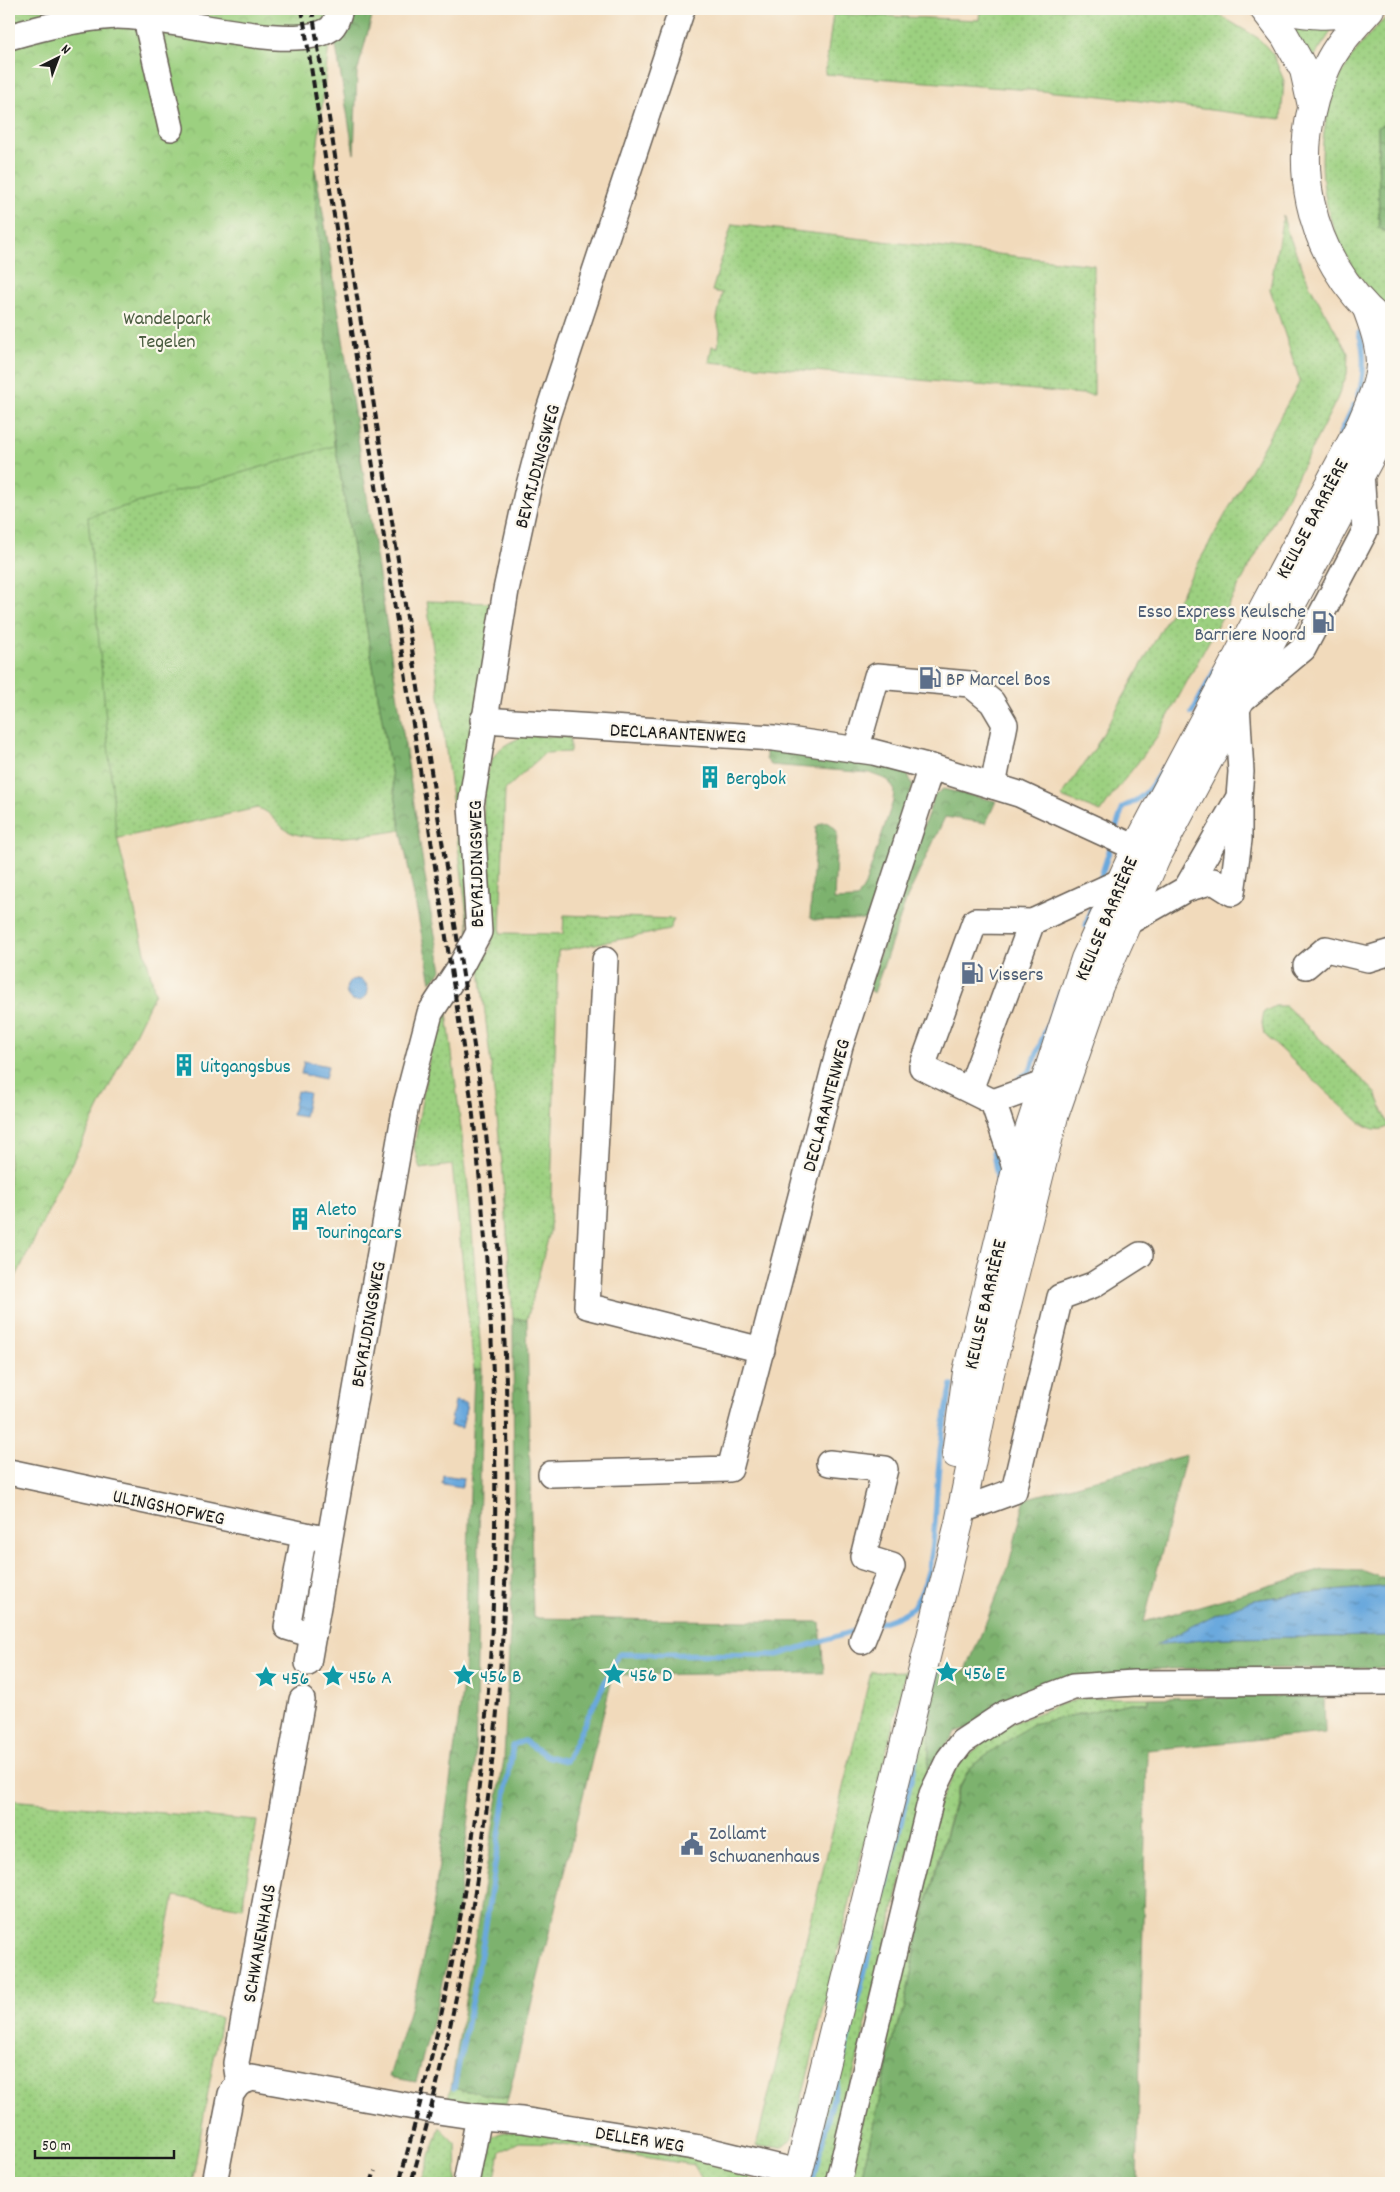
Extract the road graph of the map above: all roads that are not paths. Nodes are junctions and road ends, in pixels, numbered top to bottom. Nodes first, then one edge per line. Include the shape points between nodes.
1 (340, 9) edge
2 (682, 9) edge
3 (1264, 9) edge
4 (1276, 9) edge
5 (1361, 9) edge
6 (1370, 9) edge
7 (146, 19) junction
8 (9, 37) edge
9 (1312, 106) junction
10 (171, 128) dead end
11 (1367, 309) junction
12 (1391, 330) edge
13 (1391, 418) edge
14 (1237, 704) junction
15 (484, 720) junction
16 (856, 750) junction
17 (931, 766) junction
18 (993, 786) junction
19 (1239, 797) junction
20 (1136, 848) junction
21 (1119, 882) junction
22 (1186, 889) junction
23 (1032, 922) junction
24 (1125, 924) junction
25 (1391, 952) edge
26 (604, 960) dead end
27 (1306, 966) dead end
28 (1043, 1084) junction
29 (970, 1090) junction
30 (993, 1102) junction
31 (1016, 1170) junction
32 (1140, 1255) dead end
33 (762, 1350) junction
34 (828, 1463) dead end
35 (9, 1472) edge
36 (551, 1474) dead end
37 (962, 1510) junction
38 (304, 1535) junction
39 (329, 1540) junction
40 (945, 1573) junction
41 (313, 1635) junction
42 (862, 1641) dead end
43 (308, 1664) dead end
44 (1391, 1682) edge
45 (302, 1700) dead end
46 (239, 2083) junction
47 (479, 2117) junction
48 (797, 2178) edge
49 (214, 2183) edge
50 (466, 2183) edge
51 (838, 2183) edge

1 - 7 street via 331,28 288,38
2 - 15 street, BEVRIJDINGSWEG via 547,416 508,580
3 - 9 main road via 1286,36 1304,70
4 - 5 main road via 1321,16
6 - 9 main road via 1345,36 1327,66
7 - 8 street via 117,16 56,23
7 - 10 street
9 - 11 main road via 1305,154 1308,197 1320,238 1340,276
11 - 12 main road
11 - 20 main road, KEULSE BARRIÈRE via 1381,362 1378,384
13 - 14 main road, KEULSE BARRIÈRE
14 - 19 street via 1241,772
14 - 24 main road, KEULSE BARRIÈRE
15 - 16 street, DECLARANTENWEG via 774,738
15 - 39 street, BEVRIJDINGSWEG via 471,805 479,932 430,1013 406,1105
16 - 17 street, DECLARANTENWEG
16 - 18 street via 878,676 970,684 992,702 1005,724
17 - 18 street, DECLARANTENWEG
17 - 33 street, DECLARANTENWEG via 840,1046
18 - 20 street, DECLARANTENWEG via 1019,794
19 - 22 street
19 - 22 street via 1239,840 1232,893 1213,882
20 - 21 main road, KEULSE BARRIÈRE
21 - 23 street
21 - 28 main road, KEULSE BARRIÈRE via 1085,959
22 - 24 street
23 - 29 street
23 - 29 street via 975,922 922,1067
24 - 37 main road, KEULSE BARRIÈRE via 1099,986 1054,1116 989,1377
25 - 27 street via 1368,959 1326,949
26 - 33 street via 587,1306
28 - 30 street
28 - 31 main road, KEULSE BARRIÈRE
29 - 30 street
30 - 31 street
31 - 40 main road, KEULSE BARRIÈRE via 967,1372 946,1527
32 - 37 street via 1093,1285 1060,1297 1014,1491
33 - 36 street, DECLARANTENWEG via 730,1469
34 - 42 street via 885,1469 863,1557 892,1566
35 - 38 street, ULINGSHOFWEG
37 - 40 main road, KEULSE BARRIÈRE
38 - 39 street, ULINGSHOFWEG
38 - 41 street via 287,1627
39 - 41 street, BEVRIJDINGSWEG
40 - 48 main road, KEULSE BARRIÈRE
41 - 43 street, BEVRIJDINGSWEG
44 - 51 street via 1134,1683 1074,1687 1006,1713 962,1742 949,1759 932,1794
45 - 46 street, SCHWANENHAUS via 236,2063
46 - 47 street, DELLER WEG via 252,2078
46 - 49 street, SCHWANENHAUS via 231,2094
47 - 48 street, DELLER WEG via 522,2120 694,2147
47 - 50 street

